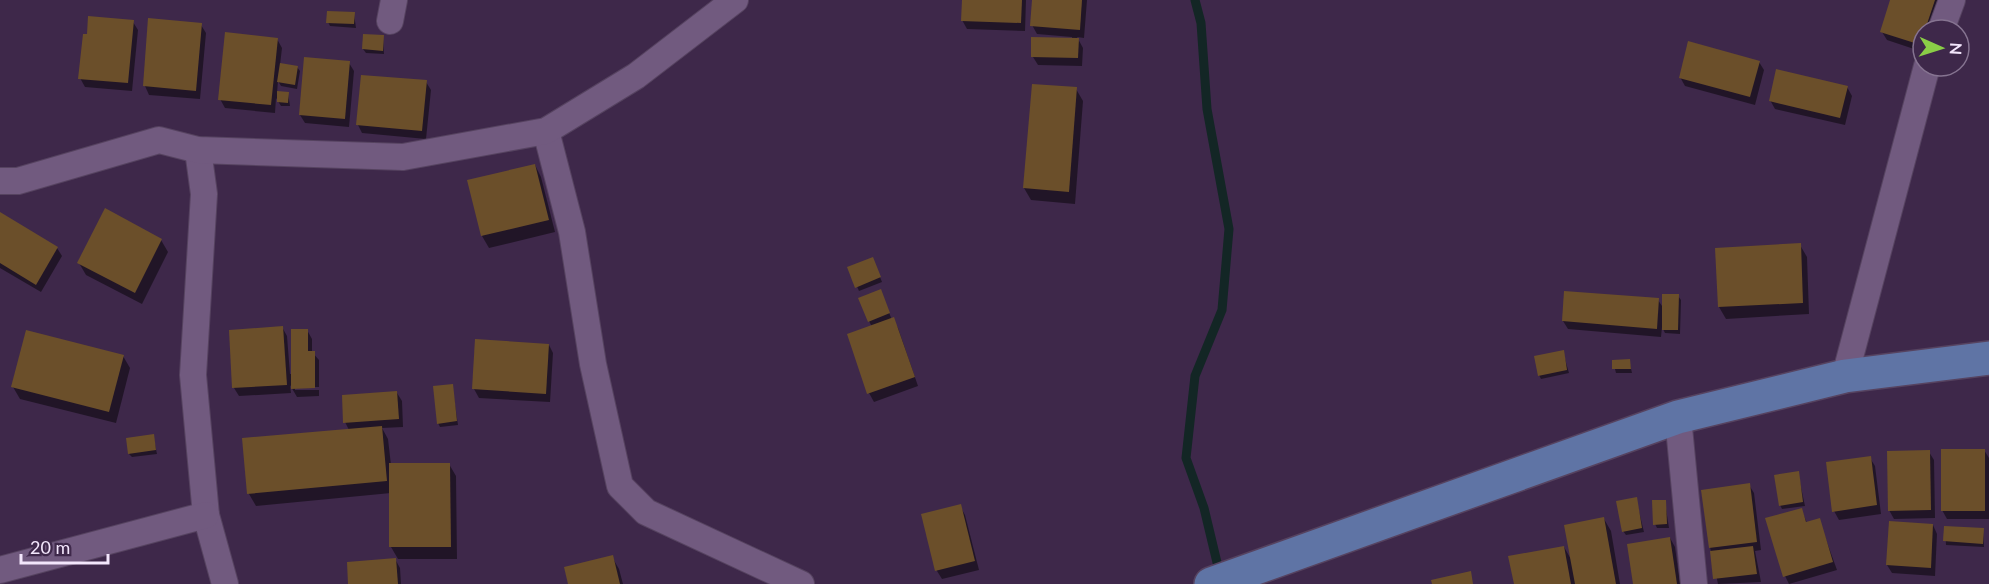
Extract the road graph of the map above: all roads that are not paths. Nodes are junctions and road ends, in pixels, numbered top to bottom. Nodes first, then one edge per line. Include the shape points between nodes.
1 (735, 0) edge
2 (1952, 0) edge
3 (1945, 18) edge
4 (1924, 78) edge
5 (546, 131) junction
6 (198, 150) junction
7 (0, 181) edge
8 (1989, 358) edge
9 (1845, 376) junction
10 (1678, 417) junction
11 (206, 515) junction
12 (0, 570) edge
13 (225, 584) edge
14 (801, 584) edge
15 (1211, 584) edge
16 (1694, 584) edge

1 - 5 street via 636,76
2 - 3 street
4 - 9 street
5 - 6 street via 403,157
5 - 14 street via 572,232 593,364 620,486 646,512
6 - 7 street via 159,140 18,181
6 - 11 street via 204,194 193,375
8 - 9 main road
9 - 10 main road
10 - 15 main road
10 - 16 street
11 - 12 street
11 - 13 street

